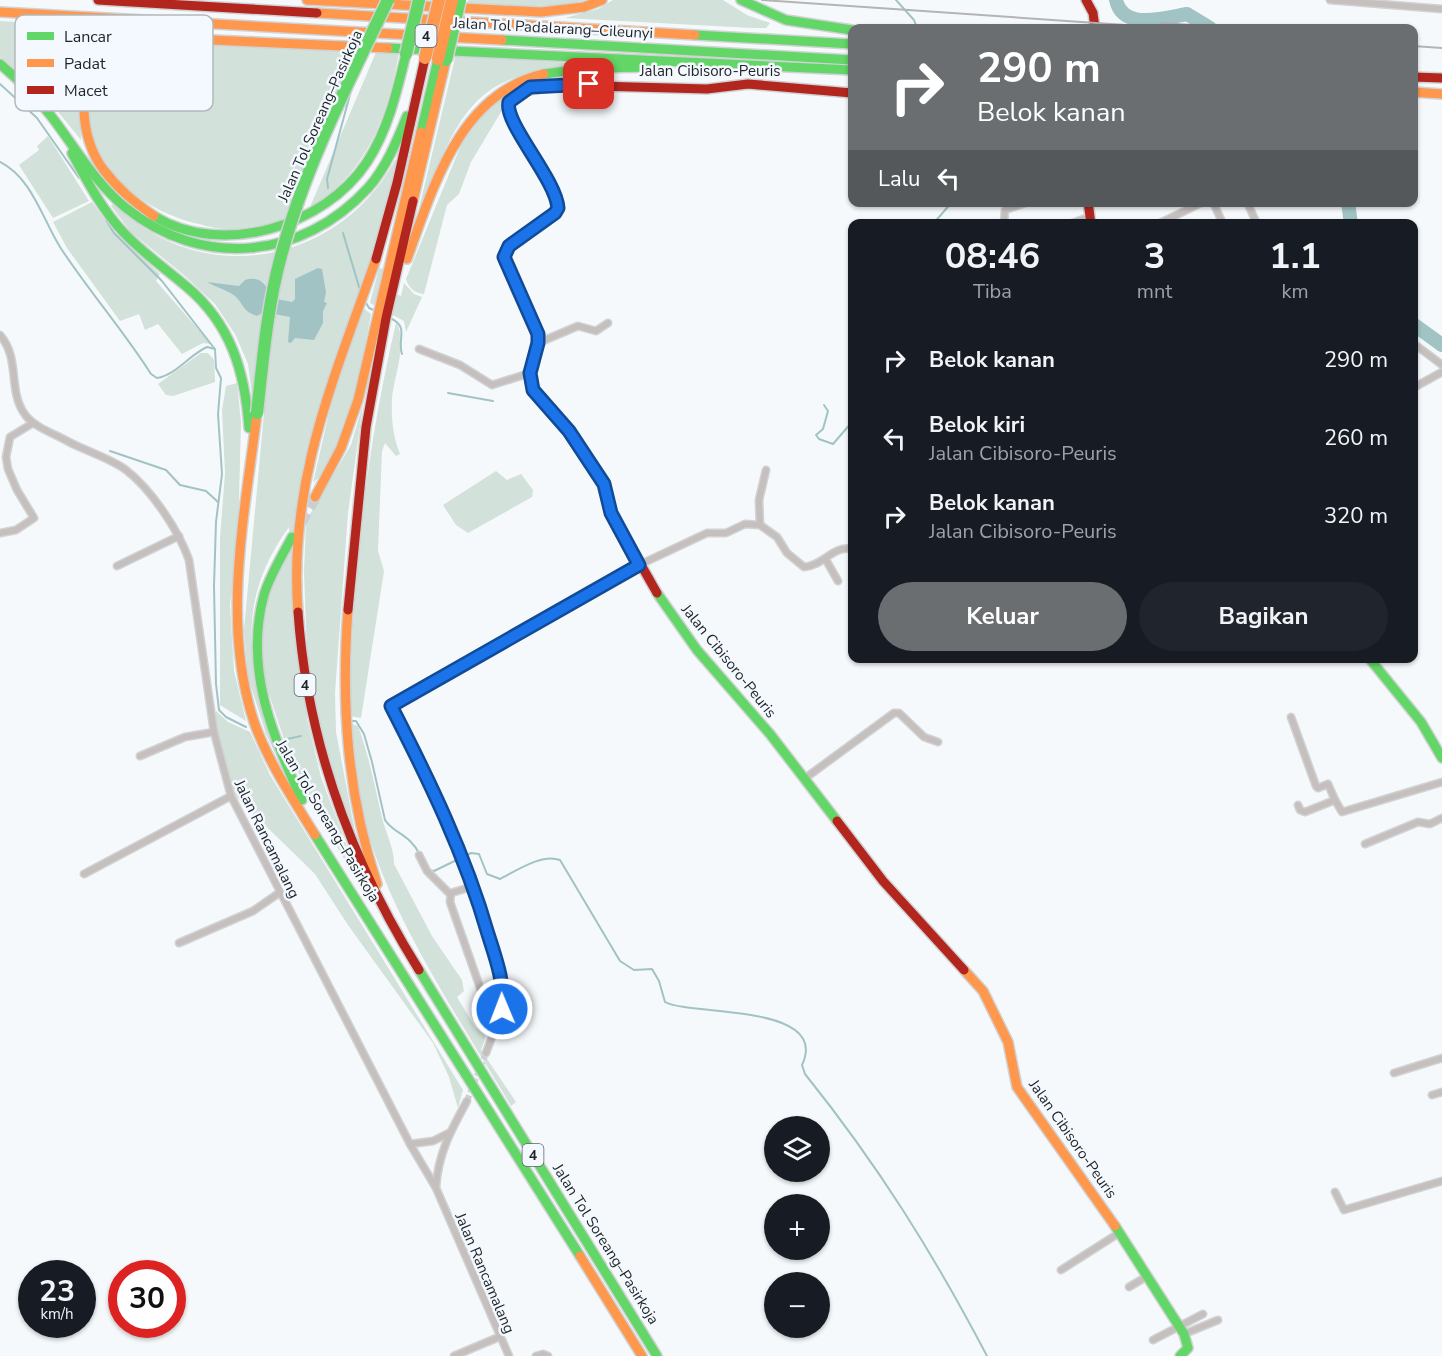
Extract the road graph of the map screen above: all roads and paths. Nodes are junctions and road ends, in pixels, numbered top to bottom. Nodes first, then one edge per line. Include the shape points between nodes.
1 (98, 0) edge
2 (307, 0) edge
3 (388, 0) edge
4 (419, 0) edge
5 (439, 0) edge
6 (452, 0) edge
7 (460, 0) edge
8 (602, 0) edge
9 (741, 0) edge
10 (1086, 0) edge
11 (1330, 0) edge
12 (1442, 9) edge
13 (0, 12) edge
14 (53, 15) edge
15 (213, 24) edge
16 (1094, 24) edge
17 (848, 29) edge
18 (213, 40) edge
19 (848, 44) edge
20 (407, 49) edge
21 (407, 49) edge
22 (407, 49) edge
23 (407, 49) edge
24 (434, 59) junction
25 (848, 60) edge
26 (0, 64) edge
27 (781, 66) junction
28 (848, 70) edge
29 (15, 76) edge
30 (1418, 76) edge
31 (1442, 78) edge
32 (1418, 92) edge
33 (848, 93) edge
34 (1442, 94) edge
35 (47, 111) edge
36 (47, 111) edge
37 (85, 111) edge
38 (1014, 207) edge
39 (1193, 207) edge
40 (1004, 219) edge
41 (1168, 219) edge
42 (392, 288) junction
43 (608, 323) dead end
44 (0, 335) edge
45 (538, 343) junction
46 (1418, 347) edge
47 (419, 349) dead end
48 (1442, 365) edge
49 (1442, 372) edge
50 (530, 373) junction
51 (1418, 385) edge
52 (364, 402) junction
53 (253, 415) junction
54 (33, 423) junction
55 (766, 470) dead end
56 (315, 497) tunnel mouth
57 (760, 525) junction
58 (0, 533) edge
59 (179, 536) junction
60 (292, 537) tunnel mouth
61 (848, 549) edge
62 (826, 560) junction
63 (639, 565) junction
64 (117, 566) dead end
65 (838, 581) dead end
66 (1373, 663) edge
67 (1291, 717) dead end
68 (214, 732) junction
69 (938, 742) dead end
70 (140, 756) dead end
71 (1442, 758) edge
72 (804, 779) junction
73 (1442, 782) edge
74 (231, 796) junction
75 (1335, 800) junction
76 (1298, 805) dead end
77 (1442, 818) edge
78 (1365, 844) dead end
79 (419, 855) dead end
80 (84, 874) dead end
81 (474, 886) junction
82 (350, 887) junction
83 (279, 893) junction
84 (450, 894) junction
85 (179, 943) dead end
86 (408, 953) junction
87 (503, 986) junction
88 (486, 1053) tunnel mouth
89 (1442, 1058) edge
90 (1394, 1072) dead end
91 (1442, 1092) edge
92 (1432, 1095) dead end
93 (467, 1101) tunnel mouth
94 (449, 1132) junction
95 (410, 1144) junction
96 (1442, 1181) edge
97 (436, 1188) junction
98 (1335, 1192) dead end
99 (1119, 1233) junction
100 (1061, 1270) dead end
101 (1146, 1277) junction
102 (1129, 1287) dead end
103 (1203, 1314) dead end
104 (1218, 1320) dead end
105 (1181, 1330) junction
106 (498, 1337) junction
107 (1153, 1340) dead end
108 (454, 1356) edge
109 (509, 1356) edge
110 (536, 1356) edge
111 (548, 1356) edge
112 (642, 1356) edge
113 (657, 1356) edge
114 (1180, 1356) edge

1 - 19 main road, Jalan Tol Padalarang–Cileunyi / 4
2 - 8 main road via 541,12 578,8
3 - 53 main road, Jalan Tol Soreang–Pasirkoja / 4, bridge via 318,151 290,222 271,301
4 - 20 main road, bridge
5 - 24 main road, Jalan Tol Soreang–Pasirkoja / 4, bridge via 430,39
6 - 24 main road, bridge
7 - 24 main road, bridge
9 - 17 main road via 786,20
10 - 16 main road
11 - 12 street
13 - 14 main road, Jalan Tol Padalarang–Cileunyi / 4
15 - 25 main road, Jalan Tol Padalarang–Cileunyi / 4
18 - 22 main road, bridge
21 - 37 main road, bridge via 385,127 358,175 316,212 267,231 212,234 192,231 155,216 110,179 93,153
23 - 27 main road, bridge
24 - 36 main road via 398,138 368,188 340,215 314,231 259,249 204,247 174,238 145,222 106,189
24 - 42 main road
24 - 86 main road, Jalan Tol Soreang–Pasirkoja / 4 via 374,262 324,399 308,462 301,512 298,603 305,683 319,752 341,819 373,890
26 - 29 main road
27 - 28 main road
27 - 42 main road via 620,68 550,74 511,85 487,101 461,134
30 - 31 main road
32 - 34 main road
33 - 45 main road, Jalan Cibisoro-Peuris via 755,84 707,89 589,84 540,86 515,95 509,102 509,115 533,152 557,203 555,213 509,246 504,257 536,325
35 - 53 main road via 94,193 124,233 199,298 222,324 241,366
38 - 40 street via 1005,210
39 - 41 street
42 - 52 main road
42 - 52 main road via 384,334
43 - 45 street via 596,331 578,326
44 - 54 street via 12,357 19,404
45 - 50 main road, Jalan Cibisoro-Peuris
46 - 48 street
47 - 50 street via 460,365 492,385
49 - 51 street
50 - 63 main road, Jalan Cibisoro-Peuris via 533,390 569,431 604,484 611,513
52 - 56 main road
52 - 86 main road via 345,645 345,734 350,785 363,843
53 - 82 main road, Jalan Tol Soreang–Pasirkoja / 4 via 237,618 249,706 277,770
54 - 58 street via 10,437 6,457 16,490 34,518 16,530
54 - 59 street, Jalan Rancamalang via 126,470 144,487
55 - 57 street via 759,500
57 - 62 street via 777,537 788,554 804,567
57 - 63 street via 746,524 726,533 707,532
59 - 64 street
59 - 68 street, Jalan Rancamalang via 189,560
60 - 82 main road via 261,606 256,642 259,673 270,719 291,775
61 - 62 street via 838,549
62 - 65 street
63 - 72 main road, Jalan Cibisoro-Peuris via 697,650
63 - 81 street via 391,706 432,785
66 - 71 main road via 1421,722
67 - 75 street via 1316,786 1328,784
68 - 70 street via 185,736
68 - 74 street, Jalan Rancamalang
69 - 72 street via 924,737 899,713 894,713
72 - 99 main road, Jalan Cibisoro-Peuris via 883,881 983,992 1008,1042 1017,1088
73 - 75 street via 1346,811 1339,811
74 - 80 street
74 - 83 street, Jalan Rancamalang
75 - 76 street via 1305,812
77 - 78 street via 1430,824 1418,822
79 - 84 street via 427,871
81 - 84 street
81 - 87 street
82 - 112 main road, Jalan Tol Soreang–Pasirkoja / 4
83 - 85 street via 253,911
83 - 95 street, Jalan Rancamalang
84 - 87 street via 463,945 482,993
86 - 113 main road, Jalan Tol Soreang–Pasirkoja / 4
87 - 88 street via 502,1009
89 - 90 street
91 - 92 street
93 - 94 street
94 - 95 street via 433,1141
94 - 97 street via 438,1165
95 - 97 street, Jalan Rancamalang
96 - 98 street via 1344,1210
97 - 106 street, Jalan Rancamalang
99 - 100 street
99 - 101 main road, Jalan Cibisoro-Peuris
101 - 102 street
101 - 105 main road, Jalan Cibisoro-Peuris
103 - 105 street
104 - 105 street
105 - 107 street
105 - 114 main road via 1188,1348
106 - 108 street
106 - 109 street, Jalan Rancamalang
110 - 111 street

